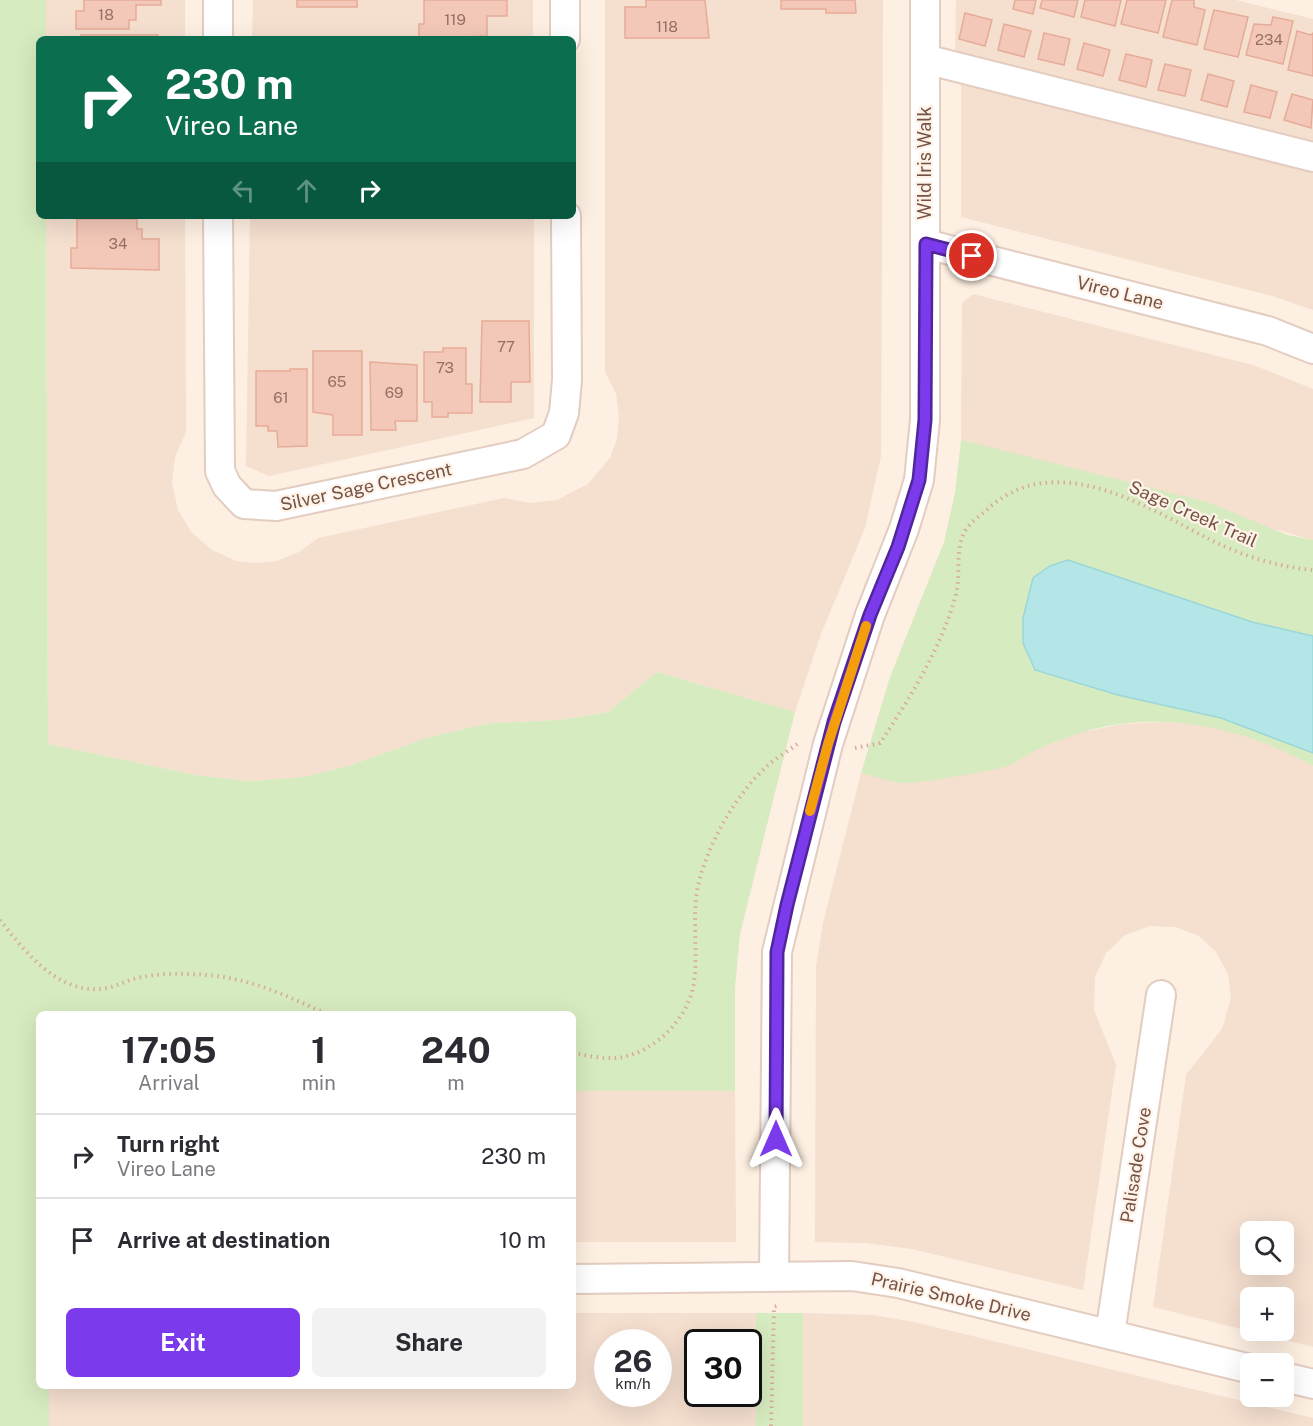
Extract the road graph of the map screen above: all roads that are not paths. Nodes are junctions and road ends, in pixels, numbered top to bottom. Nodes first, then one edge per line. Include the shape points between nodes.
1 (218, 0) edge
2 (565, 0) edge
3 (925, 0) edge
4 (218, 36) edge
5 (565, 36) edge
6 (925, 59) junction
7 (1313, 157) edge
8 (218, 219) edge
9 (566, 219) edge
10 (926, 244) junction
11 (1313, 349) edge
12 (1161, 995) dead end
13 (784, 1276) junction
14 (576, 1279) edge
15 (1110, 1334) junction
16 (1240, 1366) edge
17 (1294, 1379) edge
18 (1313, 1384) edge

1 - 4 street
2 - 5 street
3 - 6 street, Wild Iris Walk
6 - 7 street
6 - 10 street, Wild Iris Walk
8 - 9 street, Silver Sage Crescent via 220,471 244,504 276,506 523,454 556,435 564,413 567,380
10 - 11 street, Vireo Lane via 1268,331
10 - 13 street, Wild Iris Walk via 925,420 919,480 828,744 777,952
12 - 15 street, Palisade Cove
13 - 14 street, Prairie Smoke Drive
13 - 15 street, Prairie Smoke Drive via 852,1276 898,1283
15 - 16 street, Prairie Smoke Drive
17 - 18 street

